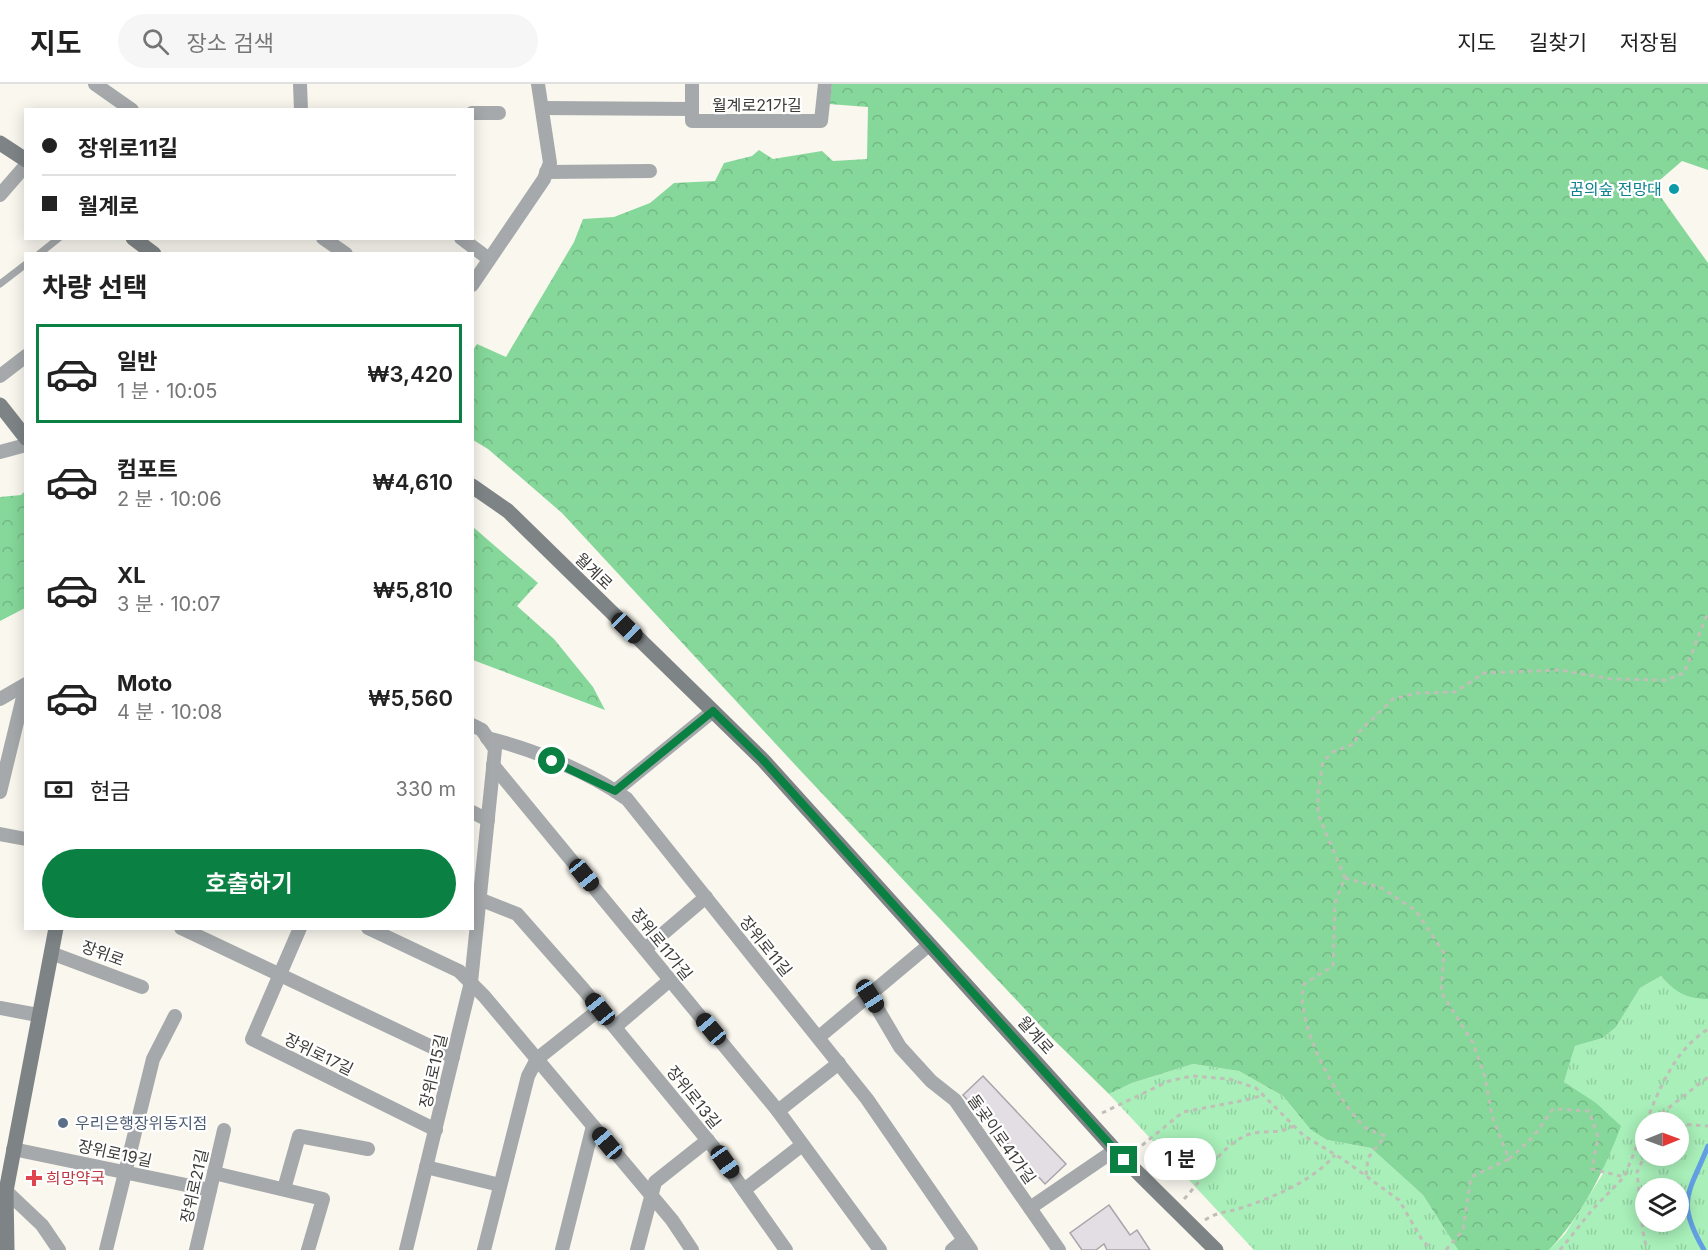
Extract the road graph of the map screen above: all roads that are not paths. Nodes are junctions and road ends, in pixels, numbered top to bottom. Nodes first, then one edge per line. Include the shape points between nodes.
1 (95, 84) edge
2 (300, 84) edge
3 (538, 84) edge
4 (692, 84) edge
5 (825, 84) edge
6 (129, 108) edge
7 (301, 108) edge
8 (542, 108) junction
9 (692, 109) junction
10 (474, 113) edge
11 (499, 113) dead end
12 (0, 143) edge
13 (24, 159) edge
14 (24, 167) edge
15 (650, 171) dead end
16 (546, 172) junction
17 (0, 195) edge
18 (56, 240) edge
19 (136, 240) edge
20 (327, 240) edge
21 (464, 240) edge
22 (41, 252) edge
23 (151, 252) edge
24 (343, 252) edge
25 (489, 260) junction
26 (24, 266) edge
27 (474, 282) edge
28 (0, 284) edge
29 (24, 358) edge
30 (0, 376) edge
31 (0, 405) edge
32 (24, 435) edge
33 (24, 447) edge
34 (0, 453) edge
35 (474, 487) edge
36 (24, 686) edge
37 (24, 693) edge
38 (0, 699) edge
39 (713, 711) junction
40 (474, 726) edge
41 (488, 738) junction
42 (493, 765) junction
43 (615, 791) junction
44 (0, 792) edge
45 (474, 813) edge
46 (488, 820) junction
47 (0, 834) edge
48 (24, 839) edge
49 (706, 897) junction
50 (476, 898) edge
51 (56, 930) edge
52 (185, 930) edge
53 (299, 930) edge
54 (372, 930) edge
55 (929, 945) junction
56 (645, 949) junction
57 (51, 953) junction
58 (280, 975) junction
59 (670, 980) junction
60 (471, 982) junction
61 (142, 987) dead end
62 (870, 996) junction
63 (0, 1008) edge
64 (600, 1009) junction
65 (38, 1016) junction
66 (175, 1016) dead end
67 (615, 1027) junction
68 (819, 1037) junction
69 (453, 1057) junction
70 (537, 1059) junction
71 (839, 1063) junction
72 (778, 1111) junction
73 (593, 1125) junction
74 (224, 1130) dead end
75 (435, 1130) junction
76 (708, 1140) junction
77 (802, 1145) junction
78 (13, 1149) junction
79 (368, 1149) dead end
80 (1120, 1155) junction
81 (426, 1167) junction
82 (126, 1172) junction
83 (214, 1173) junction
84 (500, 1185) junction
85 (284, 1189) junction
86 (210, 1190) junction
87 (744, 1190) junction
88 (3, 1191) edge
89 (651, 1194) junction
90 (1030, 1208) junction
91 (968, 1245) edge
92 (7, 1250) edge
93 (58, 1250) edge
94 (106, 1250) edge
95 (196, 1250) edge
96 (308, 1250) edge
97 (406, 1250) edge
98 (484, 1250) edge
99 (562, 1250) edge
100 (637, 1250) edge
101 (692, 1250) edge
102 (786, 1250) edge
103 (880, 1250) edge
104 (952, 1250) edge
105 (1059, 1250) edge
106 (1216, 1250) edge

1 - 6 street
2 - 7 street
3 - 8 street
4 - 9 street, 월계로21가길
5 - 9 street, 월계로21가길 via 821,121 692,121
8 - 9 street
8 - 16 street via 550,163
10 - 11 street
12 - 13 main road
14 - 17 street
15 - 16 street
16 - 25 street
18 - 22 lane
19 - 23 main road
20 - 24 street
21 - 25 street
25 - 27 street
26 - 28 lane
29 - 30 street
31 - 32 main road
33 - 34 street
35 - 39 main road, 월계로 via 508,511
36 - 38 street
37 - 44 street
39 - 43 street
39 - 55 main road, 월계로 via 763,760
40 - 41 street, 장위로11길
41 - 42 street via 495,748
41 - 43 street, 장위로11길 via 514,744
42 - 46 street
42 - 56 street, 장위로11가길
43 - 49 street, 장위로11길 via 627,800
45 - 46 street
46 - 50 street
47 - 48 street
49 - 56 street
49 - 68 street, 장위로11길
50 - 60 street
50 - 64 street, 장위로13길 via 517,914
51 - 57 main road
52 - 58 street
53 - 58 street
54 - 60 street via 459,971
55 - 62 street
55 - 80 main road, 월계로
56 - 59 street, 장위로11가길
57 - 61 street, 장위로
57 - 65 main road
58 - 69 street
58 - 75 street, 장위로17길 via 252,1040
59 - 67 street
59 - 72 street, 장위로11가길
60 - 69 street, 장위로15길
60 - 70 street
62 - 68 street
62 - 90 street, 돌곶이로41가길 via 900,1047 931,1081 956,1100
63 - 65 street
64 - 67 street, 장위로13길
64 - 70 street
65 - 78 main road
66 - 82 street via 153,1059
67 - 76 street, 장위로13길
68 - 71 street, 장위로11길
69 - 75 street, 장위로15길
70 - 73 street
70 - 84 street via 528,1076
71 - 72 street
71 - 91 street, 장위로11길
72 - 77 street, 장위로11가길
73 - 89 street
73 - 99 street
74 - 83 street, 장위로21길
75 - 81 street, 장위로15길
76 - 87 street, 장위로13길
76 - 89 street via 655,1182
77 - 87 street
77 - 103 street, 장위로11가길
78 - 82 street, 장위로19길
78 - 88 main road
79 - 85 street via 299,1136
80 - 90 street
80 - 106 main road, 월계로
81 - 84 street
81 - 97 street, 장위로15길
82 - 86 street, 장위로19길
82 - 94 street
83 - 85 street
83 - 86 street, 장위로21길
84 - 98 street
85 - 96 street via 323,1199
86 - 95 street, 장위로21길
87 - 102 street, 장위로13길
88 - 92 main road
88 - 93 street via 42,1225
89 - 100 street
89 - 101 street
90 - 105 street, 돌곶이로41가길
91 - 104 street, 장위로11길

